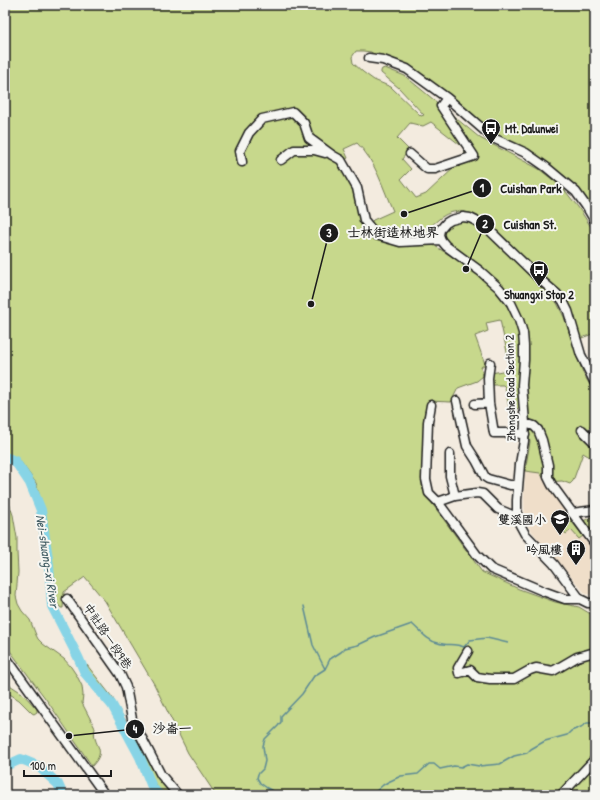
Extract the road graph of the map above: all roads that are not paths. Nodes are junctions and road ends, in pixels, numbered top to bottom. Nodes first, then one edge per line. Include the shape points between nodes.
1 (369, 58) dead end
2 (447, 98) junction
3 (410, 154) dead end
4 (332, 155) junction
5 (281, 160) dead end
6 (242, 162) dead end
7 (595, 221) edge
8 (441, 240) junction
9 (490, 364) dead end
10 (595, 383) edge
11 (457, 401) dead end
12 (490, 403) junction
13 (475, 404) dead end
14 (431, 405) dead end
15 (525, 423) junction
16 (582, 430) dead end
17 (525, 435) junction
18 (595, 443) edge
19 (450, 454) dead end
20 (518, 486) junction
21 (455, 496) junction
22 (438, 502) junction
23 (595, 510) edge
24 (572, 513) junction
25 (517, 517) junction
26 (595, 544) edge
27 (67, 599) dead end
28 (580, 599) junction
29 (595, 604) edge
30 (468, 651) dead end
31 (595, 652) edge
32 (5, 656) edge
33 (595, 759) edge
34 (104, 795) edge
35 (178, 795) edge
36 (561, 795) edge

1 - 2 street via 407,69
2 - 3 street via 441,106 474,156 435,169 427,169
2 - 7 street via 493,138 526,153 568,184
4 - 5 street via 314,150 294,150
4 - 6 street via 308,138 304,123 293,112 262,119 249,133 240,151
4 - 8 street via 341,160 357,188 364,220 376,235 400,242
8 - 10 street via 440,230 446,223 458,217 470,218 484,225 563,301 581,355
8 - 15 street, Zhongshe Road Section 2 via 499,288 511,303 519,320 524,346 522,385
9 - 12 street
11 - 20 street via 467,446 485,476 488,479
12 - 13 street
12 - 17 street via 494,433
14 - 22 street via 426,479 429,494
15 - 17 street, Zhongshe Road Section 2
15 - 24 street via 538,430 548,465 548,477
16 - 18 street
17 - 20 street, Zhongshe Road Section 2
19 - 21 street via 450,476
20 - 25 street, Zhongshe Road Section 2
21 - 22 street
21 - 25 street via 483,494 498,509
22 - 28 street via 477,555 491,569 565,599
23 - 24 street
24 - 26 street
25 - 28 street, Zhongshe Road Section 2 via 524,534 554,564
27 - 35 street, 中社路一段9巷 via 120,674 126,687 132,719 161,775
28 - 29 street
30 - 31 street via 458,668 459,673 470,670 477,677 490,679 514,679 536,668 553,671 577,657
32 - 34 street
33 - 36 street

